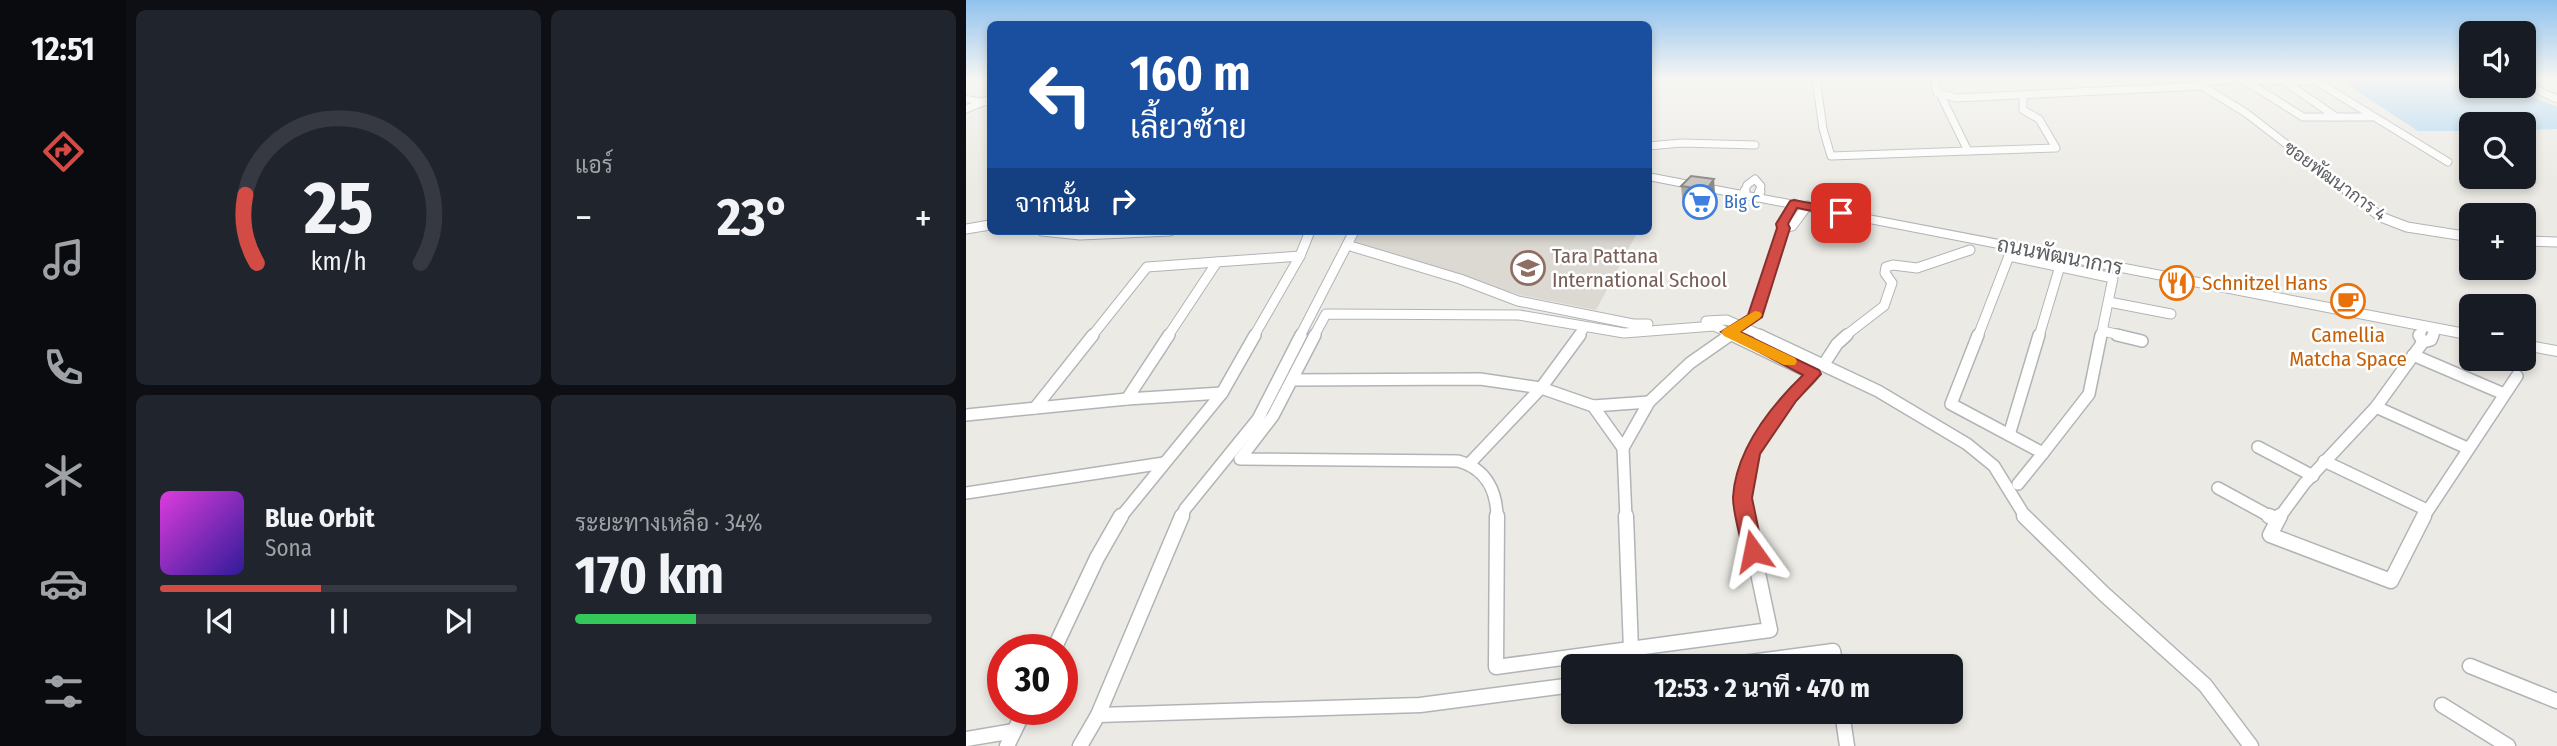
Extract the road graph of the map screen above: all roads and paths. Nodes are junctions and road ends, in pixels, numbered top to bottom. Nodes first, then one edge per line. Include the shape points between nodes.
1 (1821, 113) edge
2 (1949, 113) edge
3 (2028, 113) edge
4 (2246, 113) edge
5 (2295, 113) edge
6 (2330, 113) edge
7 (2365, 113) edge
8 (2336, 117) junction
9 (2371, 117) junction
10 (1755, 145) dead end
11 (1652, 146) edge
12 (1968, 151) junction
13 (2448, 162) dead end
14 (1652, 177) edge
15 (1800, 205) junction
16 (987, 226) edge
17 (966, 229) edge
18 (1308, 235) edge
19 (1352, 235) edge
20 (2459, 235) edge
21 (2536, 241) edge
22 (2557, 242) edge
23 (1347, 245) junction
24 (1970, 250) dead end
25 (1300, 256) junction
26 (1217, 262) junction
27 (2060, 267) junction
28 (2115, 271) junction
29 (2109, 302) junction
30 (2171, 314) dead end
31 (1741, 326) junction
32 (1585, 327) junction
33 (2430, 327) junction
34 (2103, 331) junction
35 (1729, 332) junction
36 (2459, 333) edge
37 (2142, 341) dead end
38 (2536, 347) edge
39 (2557, 351) edge
40 (2413, 355) junction
41 (1824, 364) junction
42 (2517, 376) dead end
43 (1292, 380) junction
44 (1541, 388) junction
45 (1222, 393) junction
46 (2504, 394) junction
47 (1127, 399) junction
48 (1649, 402) junction
49 (1593, 406) junction
50 (2376, 407) junction
51 (1035, 408) junction
52 (966, 415) edge
53 (2009, 435) junction
54 (2258, 447) dead end
55 (2468, 447) junction
56 (1623, 448) junction
57 (2043, 453) junction
58 (2324, 461) junction
59 (1164, 463) junction
60 (1470, 463) junction
61 (2313, 476) junction
62 (2018, 484) dead end
63 (2218, 488) dead end
64 (966, 493) edge
65 (2427, 510) junction
66 (2277, 520) junction
67 (1061, 634) edge
68 (1631, 650) junction
69 (1810, 654) edge
70 (1834, 654) edge
71 (2470, 666) dead end
72 (1561, 687) edge
73 (2557, 702) edge
74 (2442, 705) dead end
75 (1098, 715) junction
76 (1844, 724) edge
77 (1017, 725) edge
78 (1014, 731) junction
79 (966, 739) edge
80 (1007, 746) edge
81 (1080, 746) edge
82 (1847, 746) edge
83 (2251, 746) edge
84 (2508, 746) edge

1 - 12 street via 1830,156
2 - 12 street
3 - 12 street via 2039,119 2057,148
4 - 20 street, ซอยพัฒนาการ 4 via 2381,217 2407,227
5 - 8 street
6 - 8 street
7 - 9 street
8 - 9 street
9 - 13 street
10 - 11 street
14 - 15 street, ถนนพัฒนาการ
15 - 28 street, ถนนพัฒนาการ
15 - 31 street via 1792,226 1784,228 1754,317
16 - 17 street
18 - 25 street
19 - 23 street
21 - 22 street
23 - 31 street via 1518,300 1608,319 1633,324 1727,320
23 - 75 street via 1258,418 1185,509
24 - 41 street via 1917,268 1886,267 1892,283 1887,302 1837,344
25 - 26 street
25 - 45 street
26 - 47 street
26 - 51 street via 1147,267
27 - 28 street
27 - 53 street
27 - 53 street via 2009,256 1951,404
28 - 29 street
28 - 33 street, ถนนพัฒนาการ
29 - 30 street
29 - 34 street
31 - 35 street
31 - 41 street
32 - 35 street via 1624,333 1714,326
32 - 43 street via 1519,315 1326,314
32 - 44 street
33 - 36 street, ถนนพัฒนาการ
33 - 40 street via 2419,334 2423,342
34 - 37 street
34 - 57 street via 2089,394
35 - 48 street
35 - 68 street via 1813,374 1790,397 1751,453 1742,498 1770,630
38 - 39 street
40 - 46 street
40 - 50 street
41 - 83 street via 1967,444 1994,467 2025,516 2205,685
42 - 46 street
43 - 44 street via 1480,379
43 - 60 street via 1273,416 1240,459 1446,459
44 - 49 street
44 - 60 street
45 - 47 street
45 - 59 street
46 - 55 street
47 - 51 street
48 - 49 street
48 - 56 street
49 - 56 street
50 - 55 street
50 - 58 street
51 - 52 street
53 - 57 street
54 - 61 street
55 - 65 street
56 - 68 street
57 - 62 street
58 - 61 street
58 - 65 street
59 - 64 street
59 - 67 street via 1123,512
60 - 68 street via 1487,478 1497,503 1496,667
61 - 66 street
63 - 66 street
65 - 66 street via 2391,581 2270,535
69 - 70 street
71 - 73 street
72 - 75 street via 1420,705
74 - 84 street
75 - 81 street
76 - 82 street
77 - 78 street
78 - 79 street
78 - 80 street

